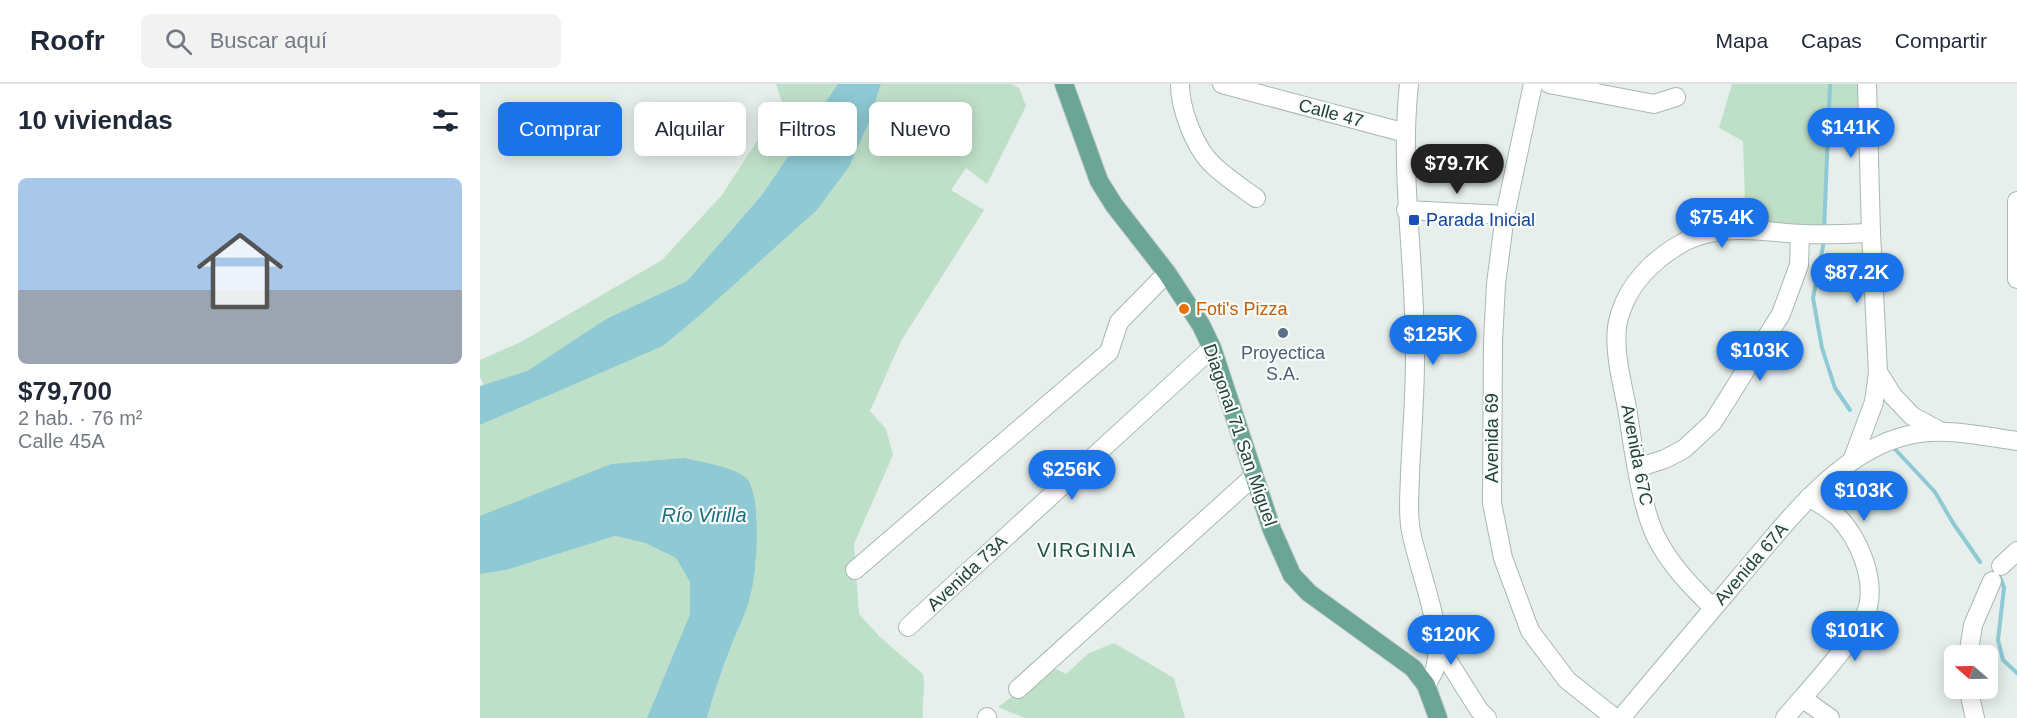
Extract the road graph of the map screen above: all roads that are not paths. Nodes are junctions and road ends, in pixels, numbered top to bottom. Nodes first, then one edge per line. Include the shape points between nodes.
1 (1064, 84) edge
2 (1180, 84) edge
3 (1222, 84) edge
4 (1409, 84) edge
5 (1533, 84) edge
6 (1549, 84) edge
7 (1867, 84) edge
8 (1676, 97) dead end
9 (1406, 133) junction
10 (1256, 198) dead end
11 (2017, 201) edge
12 (1407, 210) junction
13 (1505, 215) junction
14 (1871, 233) junction
15 (1807, 234) junction
16 (1167, 273) junction
17 (2017, 279) edge
18 (1212, 348) junction
19 (1878, 372) junction
20 (1938, 430) junction
21 (2017, 441) edge
22 (1852, 461) junction
23 (1637, 468) junction
24 (1253, 477) junction
25 (1809, 497) junction
26 (2017, 552) edge
27 (855, 570) dead end
28 (1713, 608) junction
29 (908, 627) dead end
30 (1438, 645) junction
31 (1970, 645) edge
32 (1426, 685) junction
33 (1018, 689) dead end
34 (1469, 693) junction
35 (1802, 698) junction
36 (1971, 699) edge
37 (1438, 718) edge
38 (1487, 718) edge
39 (1615, 718) edge
40 (1621, 718) edge
41 (1785, 718) edge
42 (1830, 718) edge
43 (1975, 718) edge

1 - 16 main road, Diagonal 71 San Miguel via 1099,181
2 - 10 street via 1191,132 1212,165
3 - 9 street, Calle 47
4 - 9 street
5 - 13 street, Avenida 69
6 - 8 street via 1654,104
7 - 14 street, Avenida 67A
9 - 12 street
11 - 17 street
12 - 13 street
12 - 30 street via 1415,358 1410,527
13 - 39 street, Avenida 69 via 1493,341 1492,503 1503,558 1530,631 1567,680
14 - 15 street, Avenida 67C
14 - 19 street, Avenida 67A
15 - 23 street via 1781,314 1713,422 1684,449
15 - 23 street, Avenida 67C via 1731,230 1706,233 1670,250 1634,285 1617,327
16 - 18 main road, Diagonal 71 San Miguel
16 - 27 street via 1119,322 1109,352
18 - 24 main road, Diagonal 71 San Miguel
18 - 29 street, Avenida 73A
19 - 20 street via 1912,416
19 - 22 street, Avenida 67A via 1874,402
20 - 21 street
20 - 22 street via 1879,445
22 - 25 street, Avenida 67A
23 - 28 street, Avenida 67C via 1655,535 1687,582
24 - 32 main road, Diagonal 71 San Miguel via 1292,575 1309,593 1413,668
24 - 33 street
25 - 28 street, Avenida 67A
25 - 35 street via 1844,525 1859,547 1869,582 1868,608 1855,633
26 - 31 street via 1996,574 1973,625
28 - 40 street, Avenida 67A
30 - 32 street via 1436,665
30 - 34 street
32 - 34 street via 1446,683
32 - 37 main road
34 - 38 street
35 - 41 street
35 - 42 street
36 - 43 street

